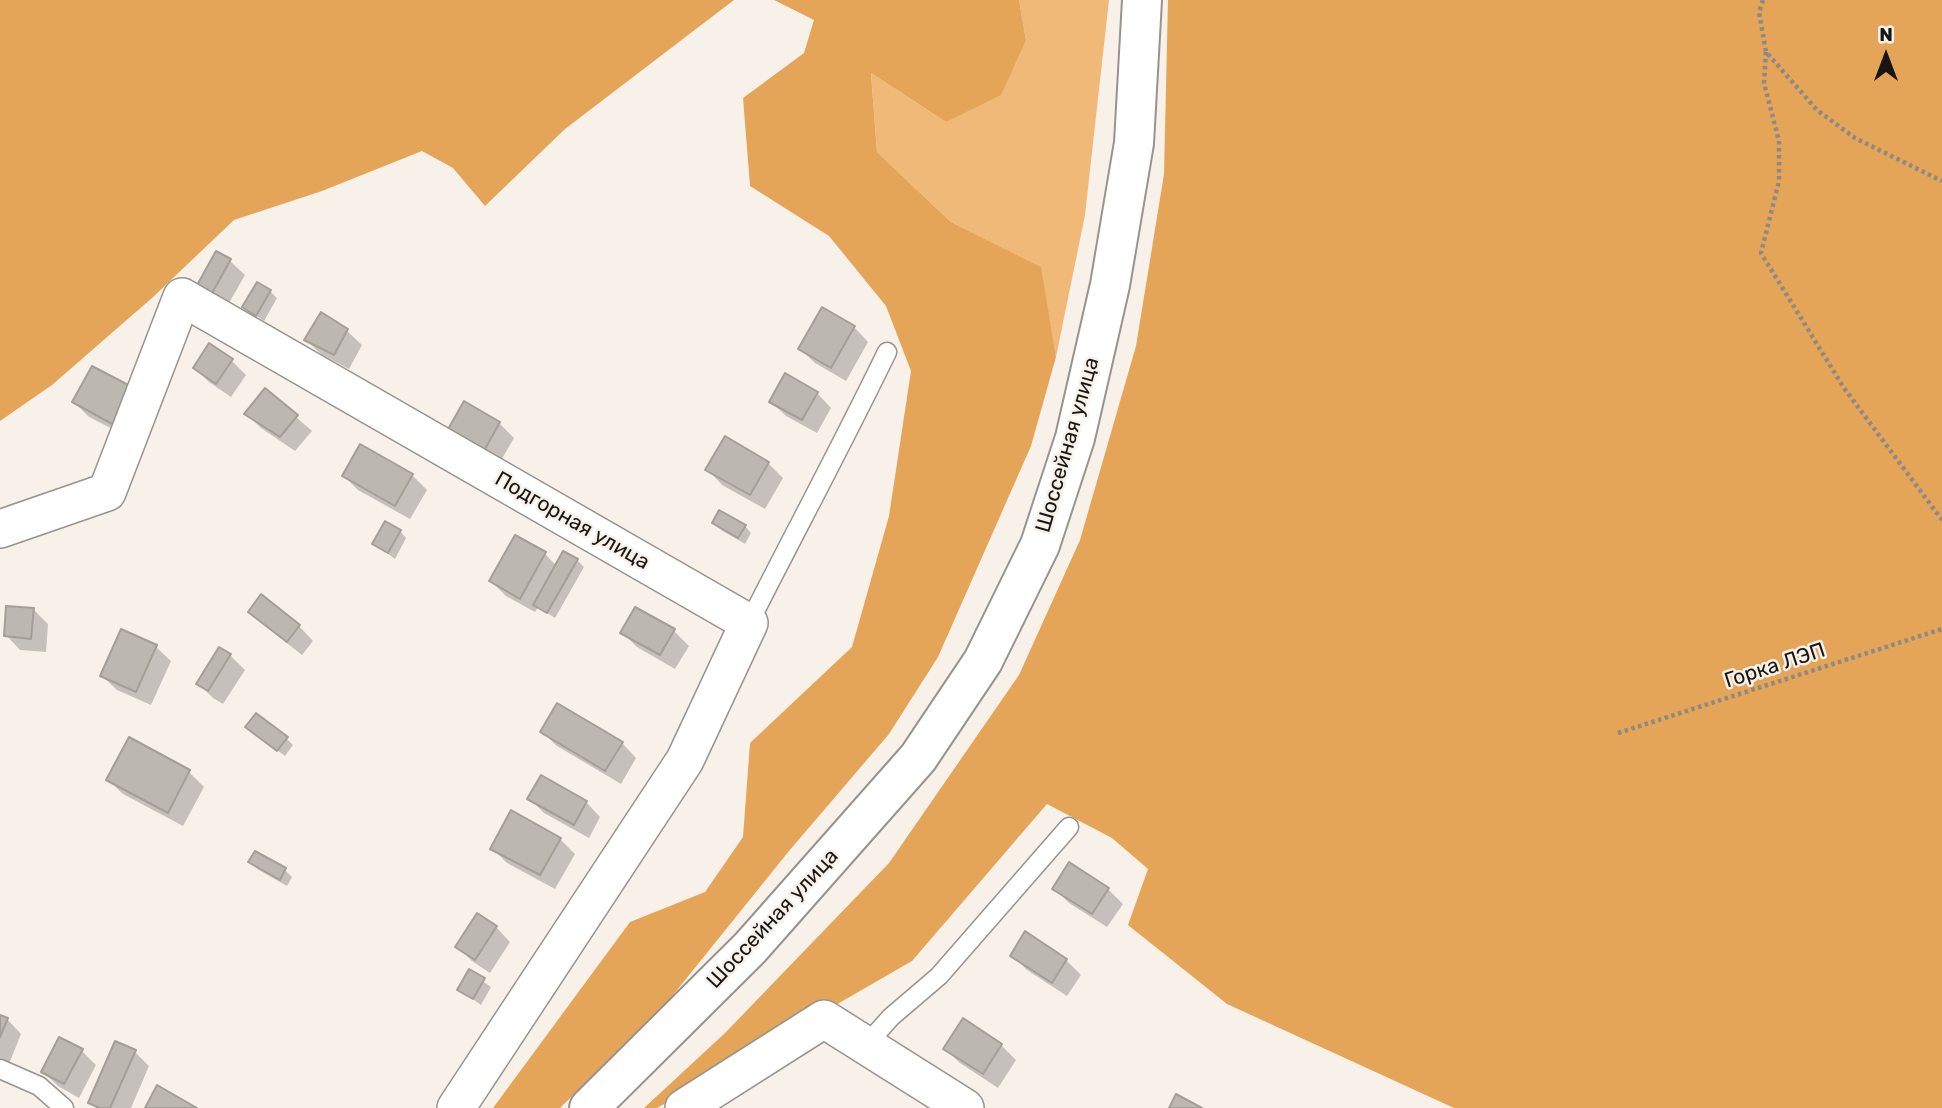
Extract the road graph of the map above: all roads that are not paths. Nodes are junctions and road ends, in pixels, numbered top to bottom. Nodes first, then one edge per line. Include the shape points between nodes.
1 (1142, 0) edge
2 (887, 352) dead end
3 (0, 529) edge
4 (749, 623) junction
5 (1069, 827) dead end
6 (866, 1045) junction
7 (0, 1069) edge
8 (64, 1108) edge
9 (456, 1108) edge
10 (589, 1108) edge
11 (684, 1108) edge
12 (965, 1108) edge

1 - 10 main road, Шоссейная улица via 1134,143 1110,285 1075,438 1040,545 983,661 901,778 750,948
2 - 4 lane
3 - 4 street, Подгорная улица via 107,492 182,297
4 - 9 street via 685,760
5 - 6 lane via 939,976
6 - 11 street via 824,1019
6 - 12 street
7 - 8 lane via 39,1086

